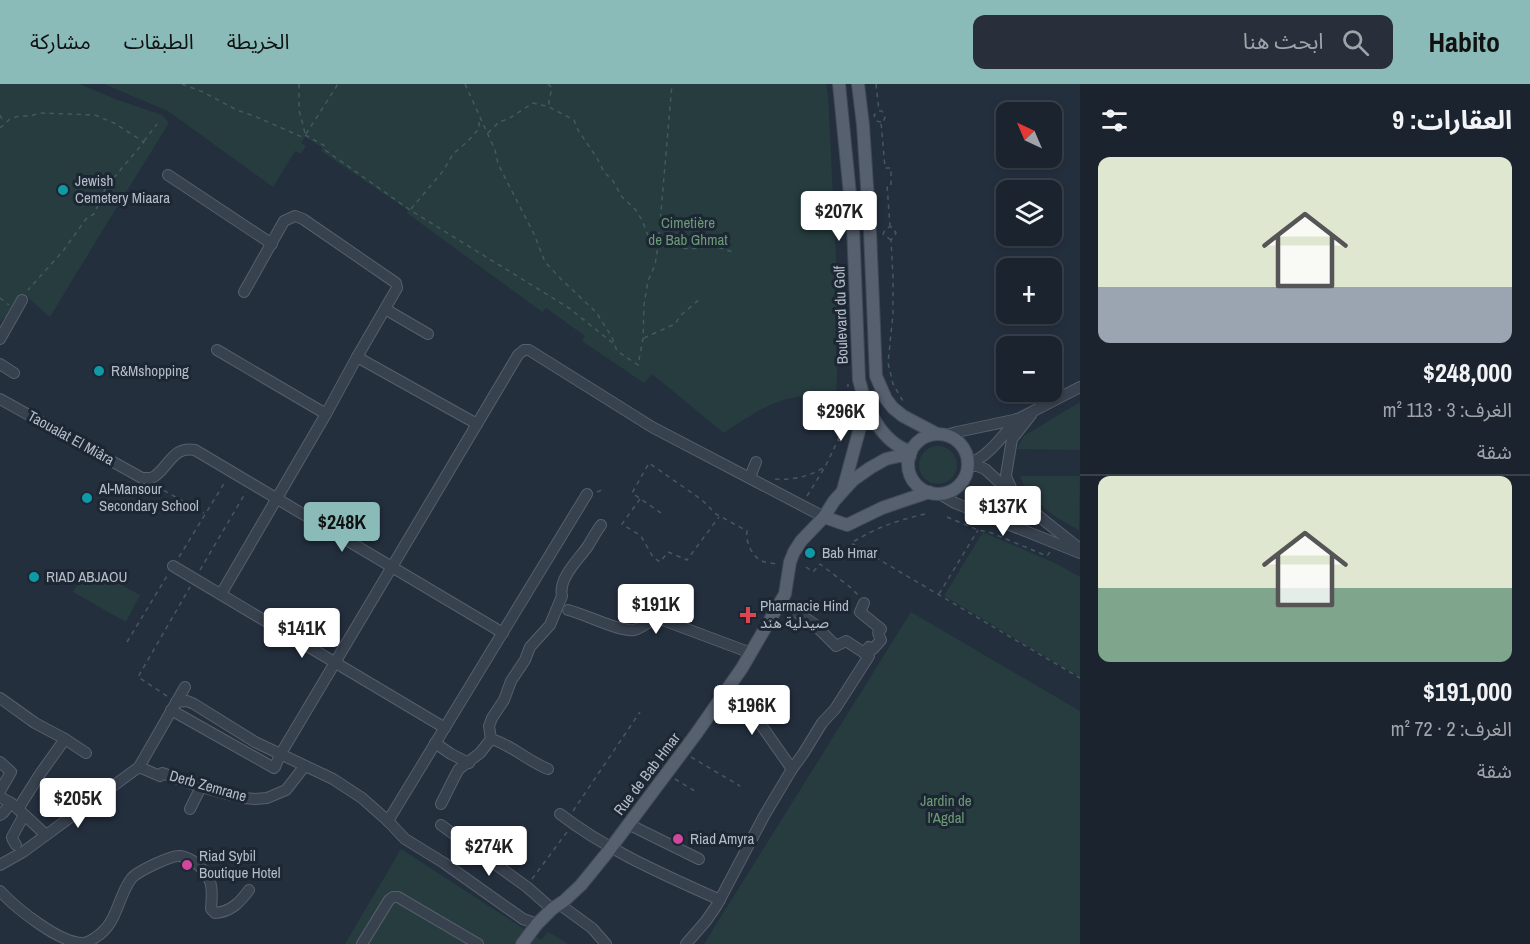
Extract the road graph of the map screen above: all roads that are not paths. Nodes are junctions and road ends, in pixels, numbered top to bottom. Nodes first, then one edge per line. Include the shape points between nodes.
1 (839, 84) edge
2 (858, 84) edge
3 (168, 175) dead end
4 (272, 244) junction
5 (244, 292) dead end
6 (19, 300) road end
7 (385, 309) junction
8 (428, 334) dead end
9 (0, 339) edge
10 (217, 350) dead end
11 (357, 357) junction
12 (0, 364) edge
13 (14, 373) dead end
14 (1080, 387) edge
15 (862, 395) junction
16 (0, 399) edge
17 (1037, 409) junction
18 (326, 414) junction
19 (1018, 419) junction
20 (477, 424) junction
21 (941, 435) junction
22 (910, 454) junction
23 (756, 462) dead end
24 (968, 464) junction
25 (750, 477) junction
26 (842, 491) junction
27 (934, 493) junction
28 (587, 494) dead end
29 (278, 498) junction
30 (1022, 502) junction
31 (824, 517) junction
32 (601, 525) dead end
33 (1080, 551) edge
34 (173, 566) road end
35 (392, 566) junction
36 (221, 594) junction
37 (780, 601) junction
38 (864, 603) road end
39 (568, 610) dead end
40 (503, 633) junction
41 (751, 653) junction
42 (864, 653) junction
43 (335, 662) junction
44 (185, 687) dead end
45 (725, 690) junction
46 (2, 704) edge
47 (173, 706) junction
48 (445, 728) junction
49 (491, 738) junction
50 (65, 739) junction
51 (435, 744) junction
52 (86, 753) dead end
53 (280, 755) junction
54 (0, 762) edge
55 (469, 763) junction
56 (304, 766) junction
57 (139, 767) junction
58 (548, 769) dead end
59 (792, 769) junction
60 (201, 787) junction
61 (0, 790) edge
62 (441, 804) dead end
63 (18, 809) junction
64 (189, 809) dead end
65 (0, 815) edge
66 (567, 819) road end
67 (388, 820) junction
68 (628, 824) junction
69 (441, 825) dead end
70 (46, 835) junction
71 (19, 848) junction
72 (611, 848) junction
73 (699, 859) dead end
74 (0, 865) edge
75 (249, 890) dead end
76 (0, 891) edge
77 (720, 900) junction
78 (556, 907) junction
79 (537, 924) junction
80 (362, 944) edge
81 (478, 944) edge
82 (522, 944) edge
83 (606, 944) edge
84 (686, 944) edge

1 - 15 main road, Boulevard du Golf via 853,225
2 - 21 main road via 876,376 893,408
3 - 4 street
4 - 5 street
4 - 7 street via 284,221 295,216 303,219 396,283
6 - 9 street
7 - 8 street
7 - 11 street
10 - 18 street
11 - 18 street
11 - 20 street
12 - 13 street
14 - 17 street
15 - 22 main road, Boulevard du Golf via 873,418 893,444
15 - 26 main road via 862,420
16 - 29 street, Taoualat El Miâra via 142,478 155,476 180,451 195,450
17 - 19 street
17 - 30 street via 1012,439 1008,463 1007,479
18 - 29 street
19 - 21 street
19 - 24 street via 983,456
20 - 25 street via 518,355 529,350 652,427
20 - 35 street
21 - 22 main road via 923,439
21 - 24 main road via 962,447
22 - 26 main road, Rue de Bab Hmar via 886,459
22 - 27 main road via 908,467 913,479 921,488
23 - 25 street
24 - 27 main road via 958,486
24 - 30 street via 986,469
25 - 31 street
26 - 31 main road, Rue de Bab Hmar
27 - 31 main road via 882,508 847,525
27 - 33 street
28 - 40 street
29 - 35 street
29 - 36 street
30 - 33 street
31 - 37 main road, Rue de Bab Hmar via 794,552
32 - 49 street via 570,568 550,625 530,647 511,681 489,726
34 - 36 street
35 - 40 street
35 - 43 street
36 - 43 street
37 - 41 main road, Rue de Bab Hmar
37 - 42 street via 820,629 836,646 846,641
38 - 42 street via 860,612 881,629 881,640
39 - 41 street via 627,630 660,619
40 - 48 street
41 - 45 main road, Rue de Bab Hmar
42 - 59 street via 869,656 854,681
43 - 48 street
43 - 53 street
44 - 47 street
45 - 59 street via 752,712
45 - 68 main road, Rue de Bab Hmar
46 - 50 street
47 - 53 street via 187,701 194,704
47 - 53 street via 274,768
47 - 57 street
48 - 51 street
49 - 55 street
49 - 58 street
50 - 52 street
50 - 63 street
51 - 55 street
51 - 67 street
53 - 56 street
54 - 61 street via 11,772
55 - 62 street via 455,776
56 - 60 street, Derb Zemrane via 286,790 267,798 243,798
56 - 67 street via 333,779
57 - 60 street, Derb Zemrane via 159,777 162,773
57 - 70 street
59 - 77 street
60 - 64 street
61 - 63 street
63 - 65 street
63 - 70 street
63 - 71 street via 12,840
66 - 72 street
67 - 79 street via 405,839 523,919
68 - 72 main road, Rue de Bab Hmar
68 - 73 street
69 - 78 street
70 - 71 street
71 - 74 street
72 - 77 street
72 - 78 main road, Rue de Bab Hmar via 581,885
75 - 76 street via 232,908 215,913 211,909 211,881 205,872 183,856 174,856 133,876 111,924 88,943 80,944 59,938
77 - 84 street
78 - 79 main road, Rue de Bab Hmar
78 - 83 street via 592,928
79 - 82 main road, Rue de Bab Hmar
80 - 81 street via 393,897

